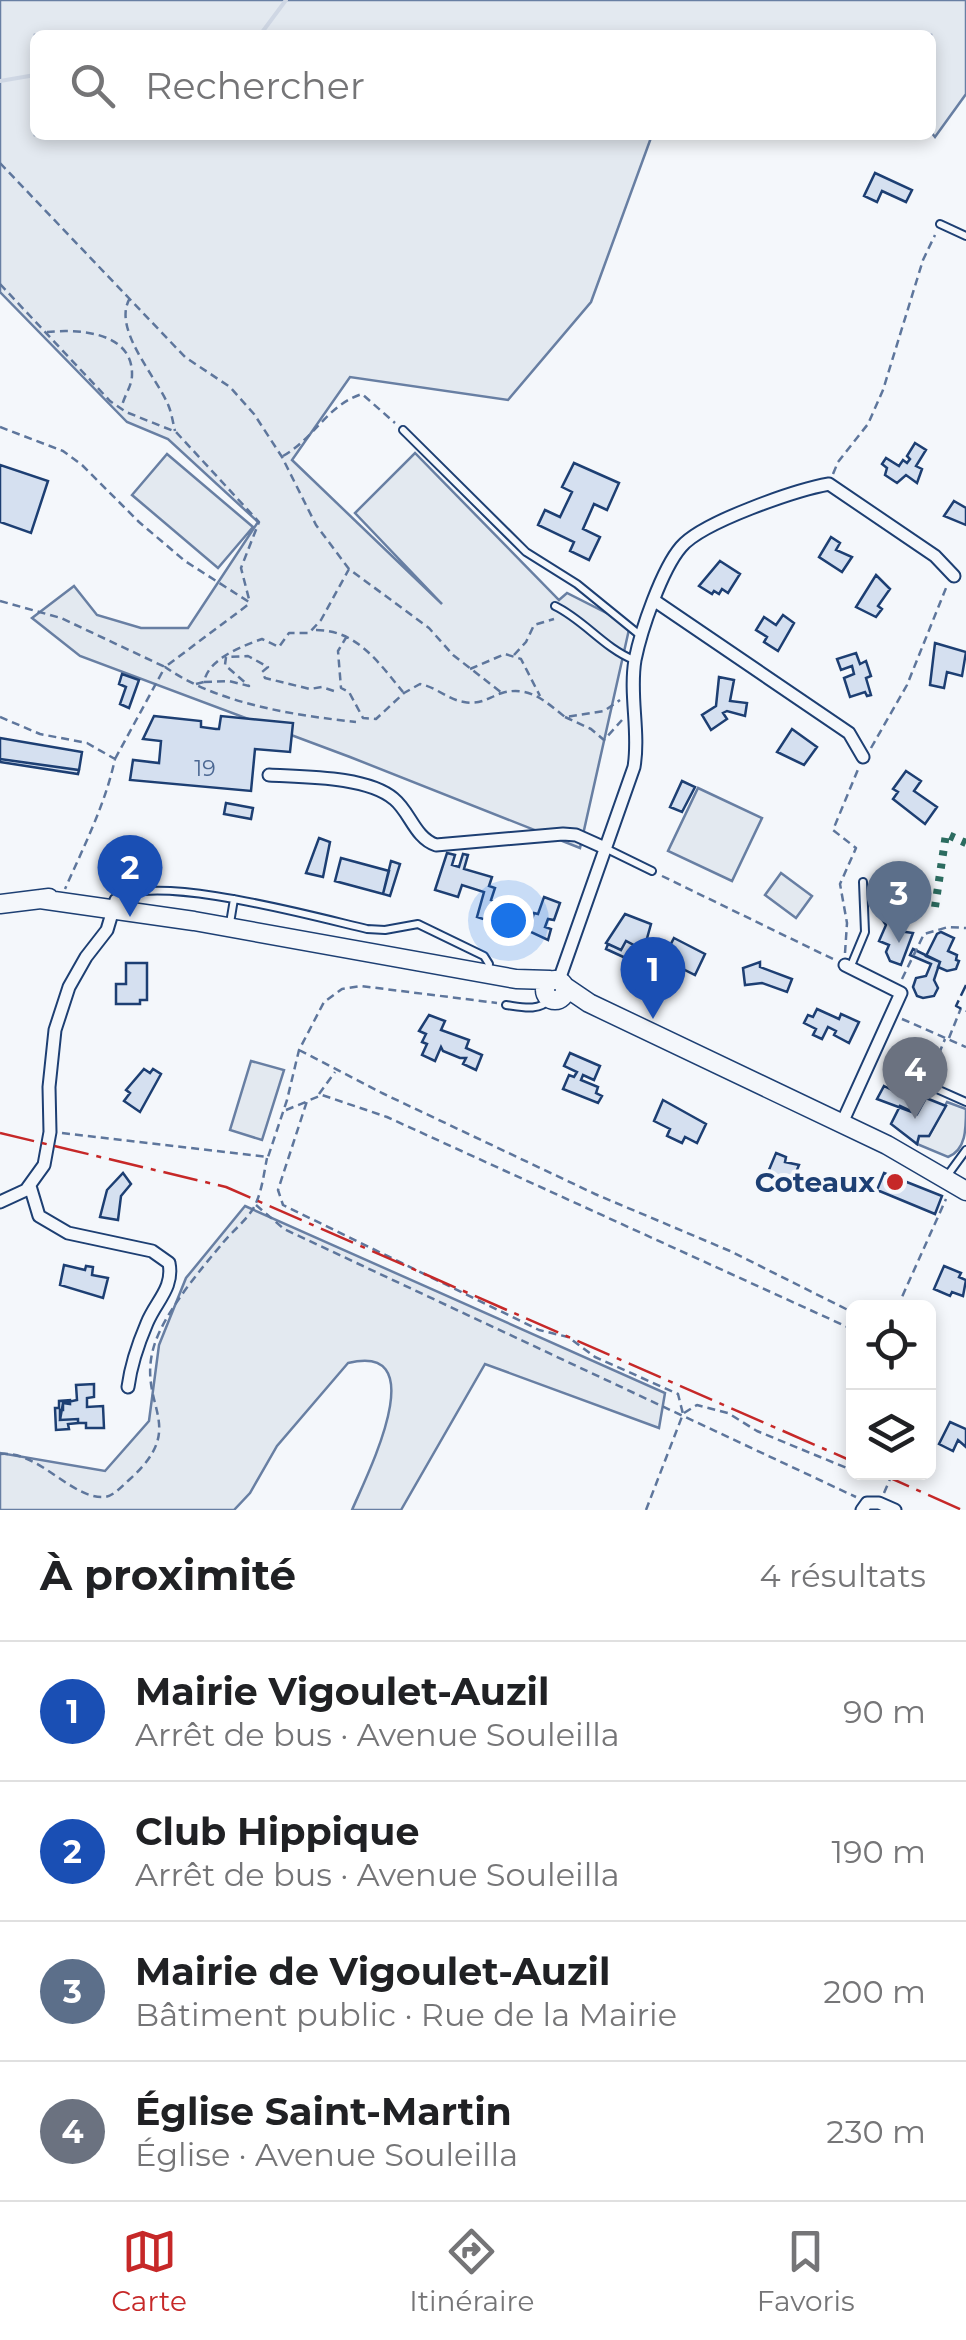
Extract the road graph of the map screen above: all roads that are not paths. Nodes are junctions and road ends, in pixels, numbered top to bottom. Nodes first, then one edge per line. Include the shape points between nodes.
1 (940, 224) road end
2 (966, 236) edge
3 (403, 430) road end
4 (954, 576) road end
5 (655, 601) junction
6 (555, 606) dead end
7 (642, 636) junction
8 (635, 660) junction
9 (863, 757) road end
10 (269, 775) dead end
11 (605, 848) junction
12 (652, 872) road end
13 (863, 882) dead end
14 (40, 898) junction
15 (234, 899) junction
16 (0, 904) edge
17 (114, 905) junction
18 (229, 928) junction
19 (847, 966) joint
20 (488, 974) junction
21 (555, 990) junction
22 (506, 1004) road end
23 (930, 1086) dead end
24 (966, 1102) edge
25 (842, 1123) junction
26 (966, 1150) edge
27 (30, 1186) junction
28 (954, 1186) edge
29 (0, 1202) edge
30 (128, 1387) dead end
31 (869, 1505) edge
32 (895, 1510) edge

1 - 2 lane
3 - 7 lane via 526,552
4 - 5 street via 829,484 694,536 674,558
5 - 7 street
5 - 9 street via 850,733
6 - 8 lane
7 - 8 street
8 - 11 street via 634,768
10 - 11 street via 380,790 436,845 563,834
11 - 12 lane
11 - 21 street
13 - 19 lane via 865,932
14 - 16 street
14 - 17 street
14 - 17 street
15 - 17 lane via 138,890
15 - 18 lane
15 - 20 lane via 367,929 418,924 484,956
17 - 18 street
17 - 27 street via 58,1018 50,1132 44,1165
18 - 20 street
19 - 25 street via 901,993
20 - 21 street
21 - 22 lane via 546,1004 532,1008
21 - 25 street
23 - 24 lane
25 - 28 street
26 - 28 lane
27 - 29 street
27 - 30 street via 39,1216 68,1233 152,1251 169,1263 171,1280 149,1318
31 - 32 street

